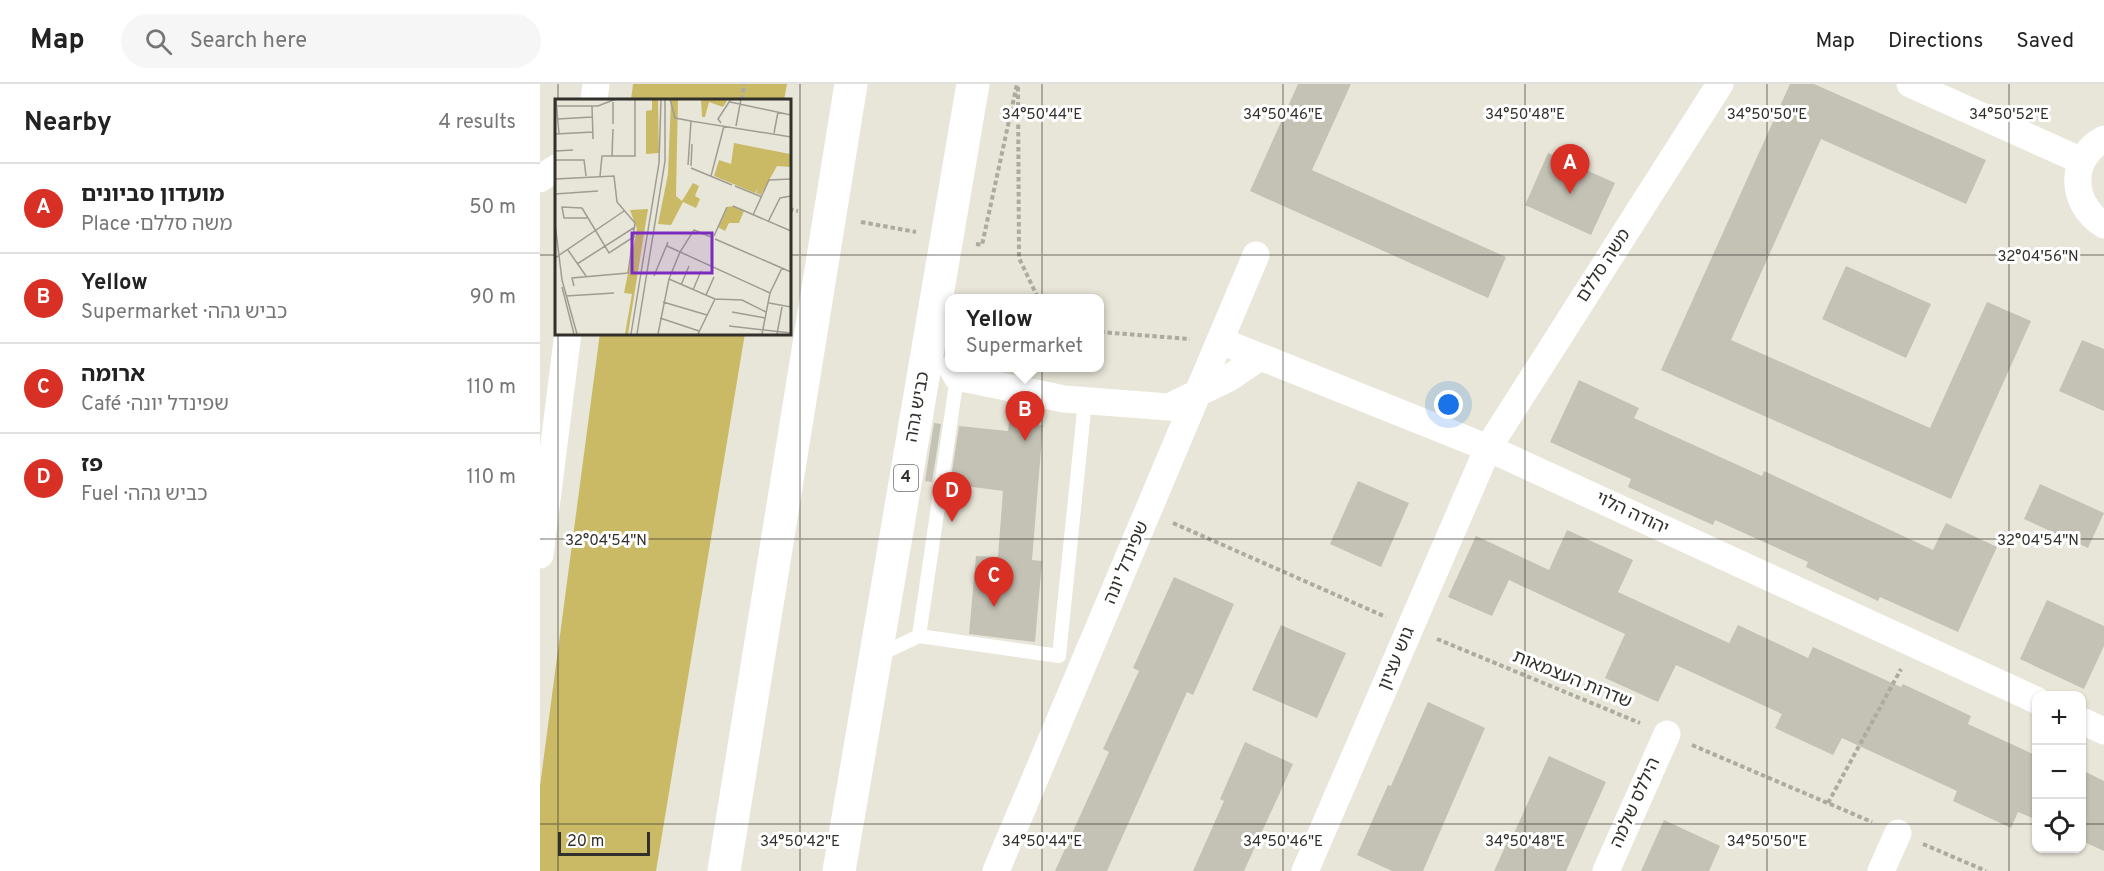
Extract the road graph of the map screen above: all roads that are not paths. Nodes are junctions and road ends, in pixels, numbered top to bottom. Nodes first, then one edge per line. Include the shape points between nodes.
1 (596, 84) edge
2 (851, 84) edge
3 (973, 84) edge
4 (1720, 84) edge
5 (1910, 84) edge
6 (594, 99) edge
7 (2104, 139) edge
8 (2082, 161) junction
9 (555, 169) edge
10 (540, 179) edge
11 (2104, 225) edge
12 (1256, 255) dead end
13 (937, 295) junction
14 (568, 334) edge
15 (1221, 341) junction
16 (945, 354) edge
17 (1260, 357) junction
18 (953, 372) edge
19 (964, 372) edge
20 (1199, 391) junction
21 (1085, 401) junction
22 (1488, 448) junction
23 (540, 555) edge
24 (919, 636) junction
25 (875, 656) junction
26 (2032, 698) edge
27 (2086, 723) edge
28 (2104, 731) edge
29 (1667, 734) road end
30 (1898, 833) road end
31 (724, 871) edge
32 (839, 871) edge
33 (996, 871) edge
34 (1305, 871) edge
35 (1606, 871) edge
36 (1881, 871) edge

1 - 6 street
2 - 31 highway
3 - 13 highway, כביש גהה / 4
4 - 22 street, משה סללם
5 - 8 street
7 - 8 street
8 - 11 street via 2077,178 2082,204 2092,218
9 - 10 street
12 - 15 street, שפינדל יונה
13 - 16 street
13 - 25 highway, כביש גהה / 4
14 - 23 street
15 - 17 street, יהודה הלוי
15 - 20 street, שפינדל יונה
17 - 20 street
17 - 22 street, יהודה הלוי
18 - 24 lane
19 - 21 street
20 - 21 street via 1169,407
20 - 33 street, שפינדל יונה
21 - 24 lane via 1059,656
22 - 26 street, יהודה הלוי
22 - 34 street, גוש עציון
24 - 25 lane
25 - 32 highway, כביש גהה / 4
27 - 28 street
29 - 35 street, היללס שלמה
30 - 36 street

